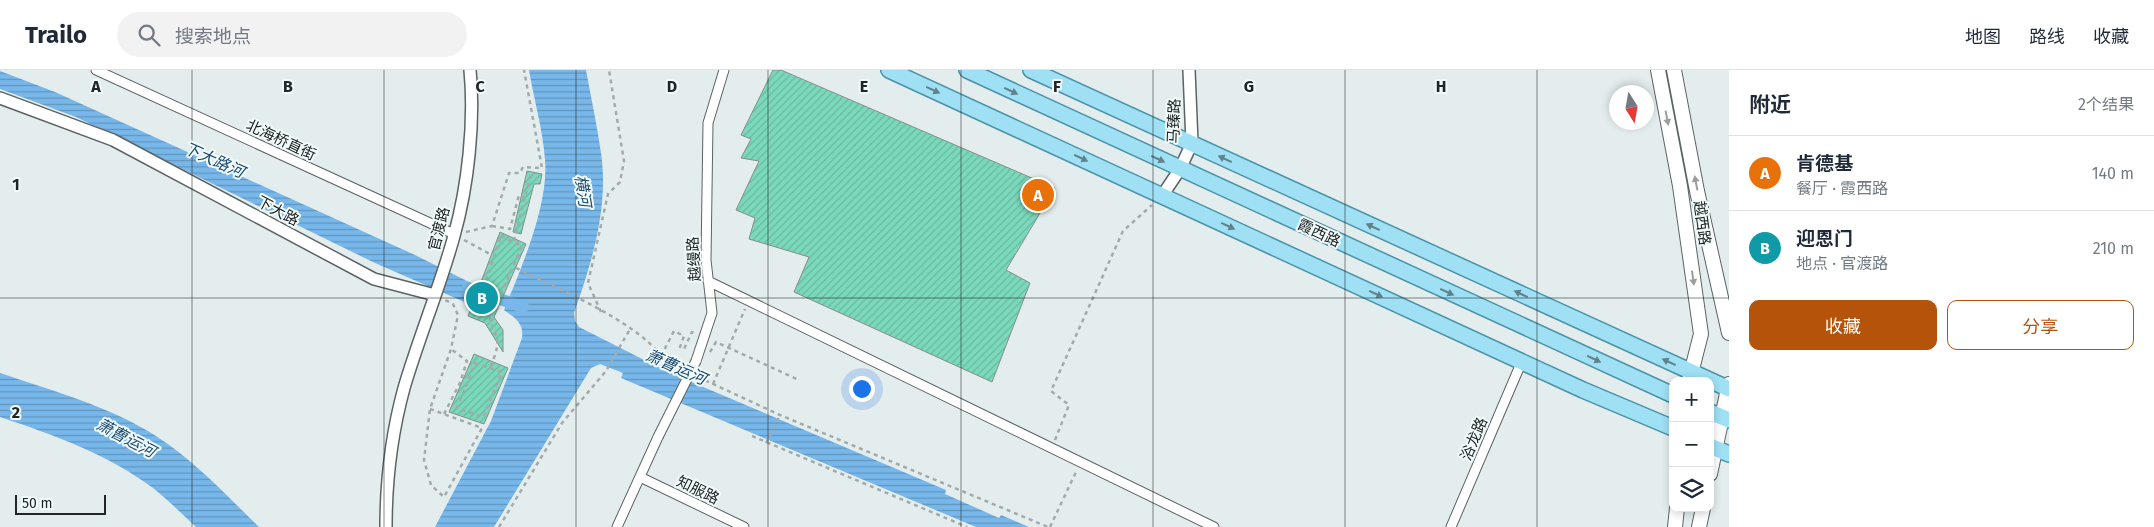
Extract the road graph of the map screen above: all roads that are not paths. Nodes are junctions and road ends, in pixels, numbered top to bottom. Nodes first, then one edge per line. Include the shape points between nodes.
1 (96, 70) edge
2 (470, 70) edge
3 (724, 70) edge
4 (889, 70) edge
5 (967, 70) edge
6 (1031, 70) edge
7 (1189, 70) edge
8 (1658, 70) edge
9 (1674, 70) edge
10 (0, 98) edge
11 (1192, 144) junction
12 (1180, 169) junction
13 (1162, 196) junction
14 (454, 234) junction
15 (708, 281) junction
16 (435, 295) junction
17 (1729, 333) edge
18 (1522, 362) junction
19 (1690, 376) edge
20 (1729, 384) edge
21 (1729, 389) edge
22 (1669, 393) edge
23 (1720, 416) edge
24 (1669, 426) edge
25 (1718, 449) edge
26 (1712, 467) edge
27 (640, 477) junction
28 (1677, 512) edge
29 (1702, 512) edge
30 (386, 527) edge
31 (617, 527) edge
32 (744, 527) edge
33 (1214, 527) edge
34 (1450, 527) edge
35 (1675, 527) edge
36 (1699, 527) edge

1 - 14 street, 北海桥直街
2 - 14 street, 官渡路 via 472,90 467,169
3 - 15 street, 越缦路 via 708,123
4 -> 13 main road
5 -> 12 main road, 霞西路
6 - 11 main road, 霞西路
7 - 11 street, 马臻路
8 -> 19 main road, 越西路 via 1680,186 1701,334
17 -> 9 main road, 越西路
10 - 16 street, 下大路 via 113,140 374,279
11 - 12 street, 马臻路
19 -> 11 main road, 霞西路
12 - 13 street, 马臻路
12 -> 22 main road, 霞西路
13 -> 18 main road
14 - 16 street, 官渡路
15 - 27 street, 越缦路, bridge via 712,313 701,348
15 - 33 street
16 - 30 street, 官渡路 via 404,389 392,446
18 - 24 main road
18 - 34 street, 浴龙路
19 - 21 main road, 霞西路
20 - 21 main road
21 - 23 main road
23 - 25 main road
25 - 26 main road
27 - 31 street, 越缦路
27 - 32 street, 知服路
28 - 35 main road
29 - 36 main road

